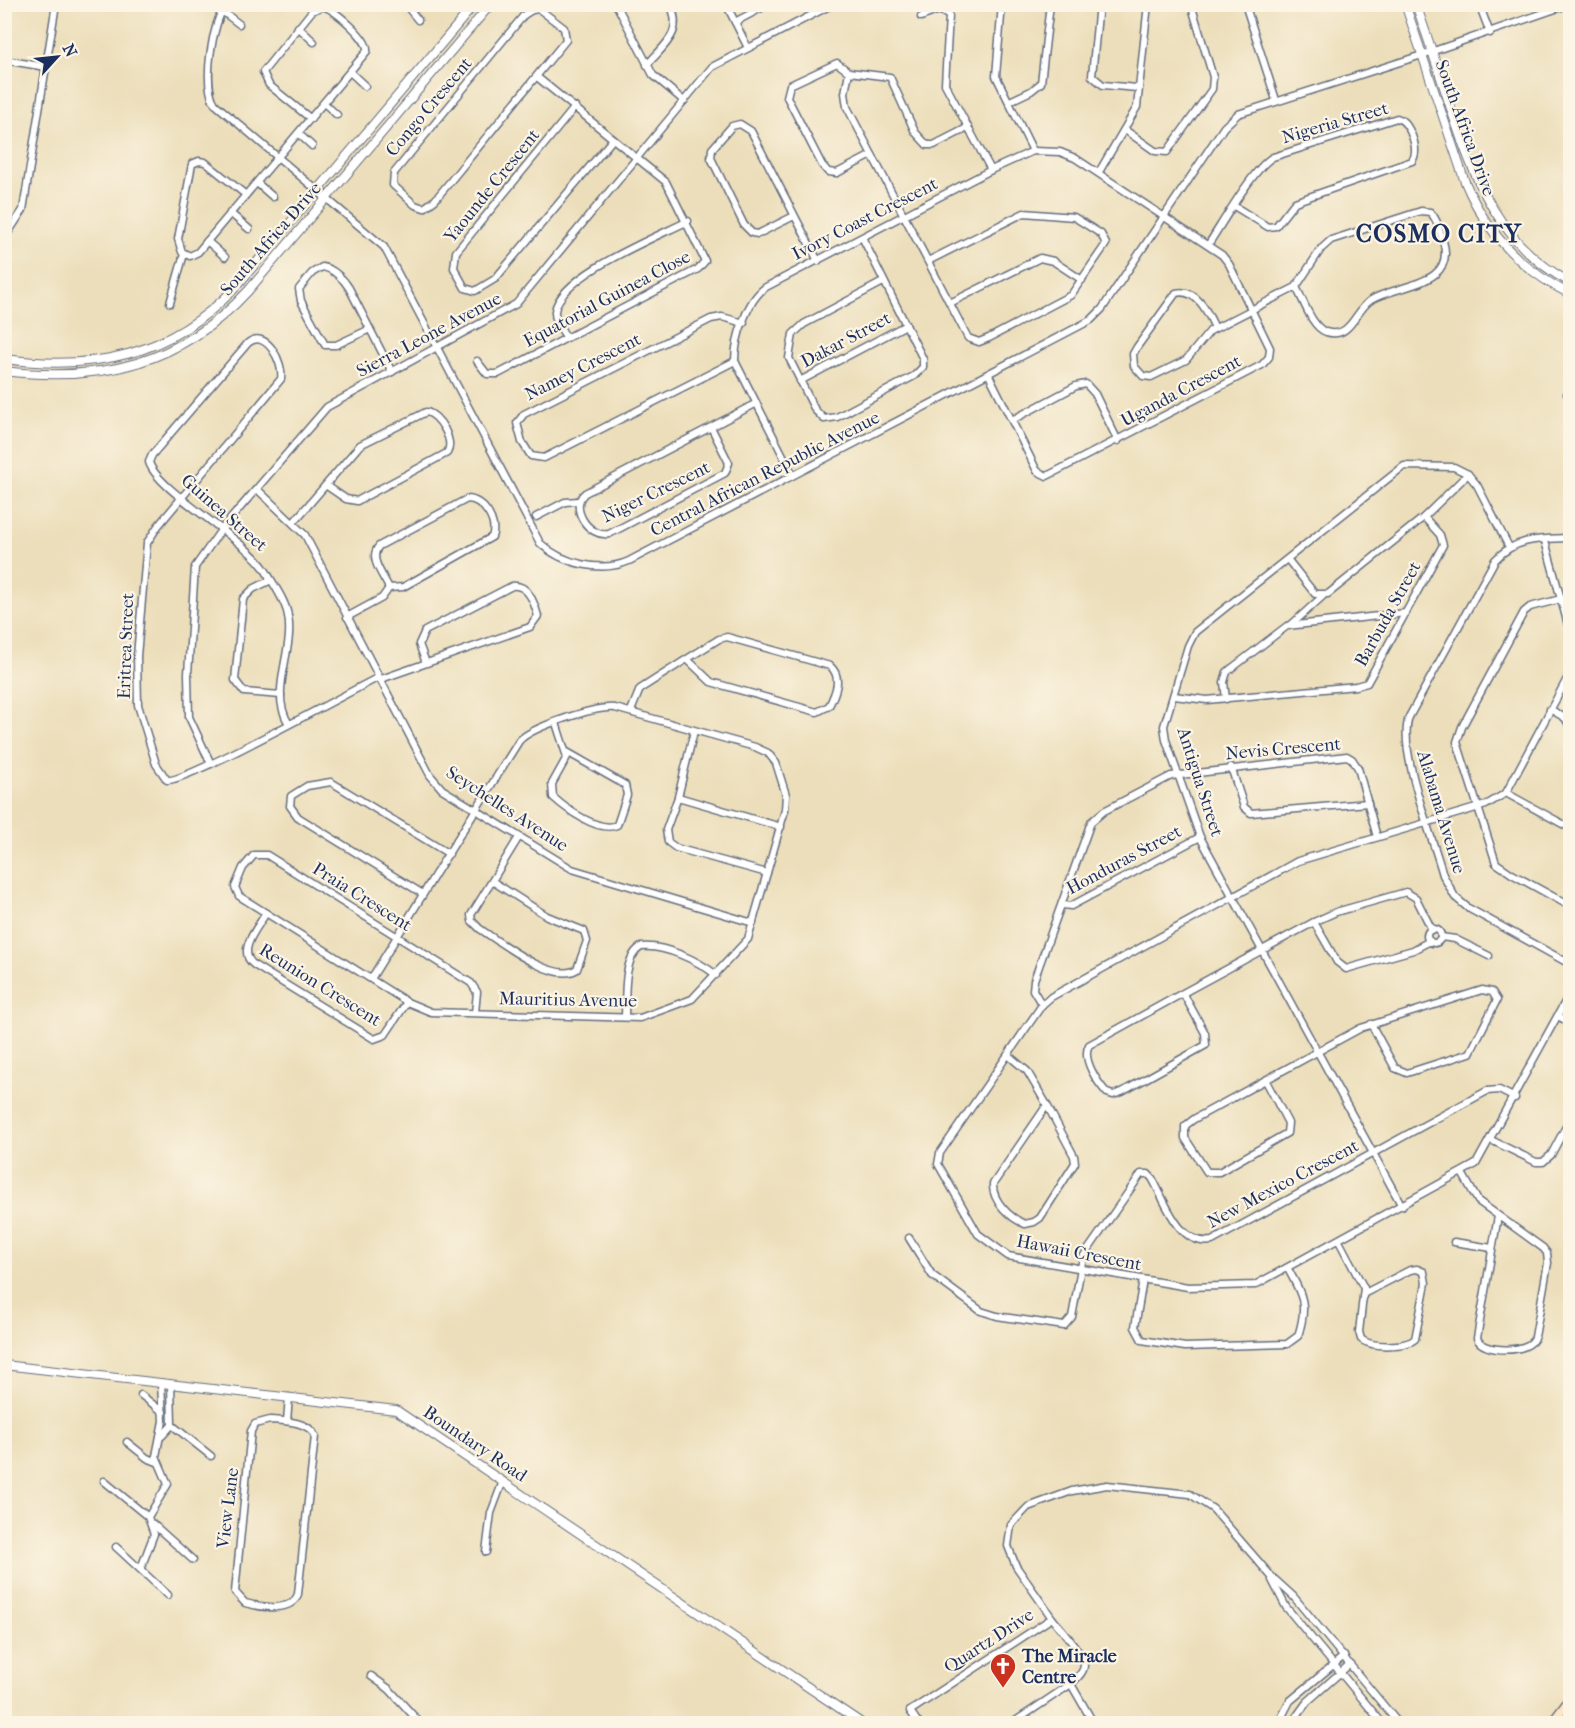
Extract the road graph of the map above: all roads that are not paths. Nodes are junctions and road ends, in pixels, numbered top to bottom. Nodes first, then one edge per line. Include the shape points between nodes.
1 (56, 4) edge
2 (226, 4) edge
3 (405, 4) edge
4 (475, 4) edge
5 (491, 4) edge
6 (616, 4) edge
7 (670, 4) edge
8 (726, 4) edge
9 (769, 4) edge
10 (833, 4) edge
11 (1002, 4) edge
12 (1050, 4) edge
13 (1099, 4) edge
14 (1148, 4) edge
15 (1191, 4) edge
16 (1245, 4) edge
17 (1405, 4) edge
18 (1416, 4) edge
19 (1479, 4) edge
20 (1570, 4) edge
21 (222, 11) junction
22 (921, 16) dead end
23 (418, 20) dead end
24 (735, 22) junction
25 (239, 24) dead end
26 (298, 27) junction
27 (1490, 33) junction
28 (314, 42) dead end
29 (748, 48) junction
30 (1432, 51) junction
31 (1422, 55) junction
32 (4, 60) edge
33 (647, 65) junction
34 (46, 67) junction
35 (350, 72) junction
36 (849, 72) junction
37 (537, 77) junction
38 (365, 86) dead end
39 (1137, 88) junction
40 (1276, 100) junction
41 (684, 101) junction
42 (1010, 101) junction
43 (324, 103) junction
44 (575, 107) junction
45 (337, 116) dead end
46 (311, 119) junction
47 (967, 128) junction
48 (1125, 130) junction
49 (298, 134) junction
50 (613, 139) junction
51 (312, 146) dead end
52 (1033, 151) junction
53 (872, 155) junction
54 (277, 158) junction
55 (638, 158) junction
56 (991, 170) junction
57 (1099, 172) junction
58 (257, 183) junction
59 (317, 193) junction
60 (246, 195) junction
61 (273, 197) dead end
62 (326, 200) junction
63 (1234, 206) junction
64 (230, 213) junction
65 (1164, 215) junction
66 (794, 216) junction
67 (903, 217) junction
68 (688, 221) junction
69 (249, 229) dead end
70 (863, 238) junction
71 (4, 239) edge
72 (207, 241) junction
73 (1208, 245) junction
74 (184, 254) junction
75 (225, 257) dead end
76 (818, 261) junction
77 (928, 261) junction
78 (1082, 280) junction
79 (883, 282) junction
80 (1570, 282) edge
81 (1296, 287) junction
82 (1570, 294) edge
83 (170, 303) dead end
84 (950, 303) junction
85 (1253, 310) junction
86 (744, 323) junction
87 (906, 325) junction
88 (1215, 328) junction
89 (370, 329) junction
90 (566, 337) junction
91 (438, 348) junction
92 (4, 359) edge
93 (477, 361) dead end
94 (735, 361) junction
95 (4, 371) edge
96 (393, 372) junction
97 (989, 375) junction
98 (800, 381) junction
99 (755, 404) junction
100 (1012, 420) junction
101 (711, 427) junction
102 (1118, 441) junction
103 (1468, 474) junction
104 (793, 475) junction
105 (327, 486) junction
106 (257, 489) junction
107 (183, 498) junction
108 (578, 501) junction
109 (536, 517) dead end
110 (1424, 517) junction
111 (294, 523) junction
112 (221, 531) junction
113 (1570, 538) edge
114 (1545, 541) junction
115 (1509, 547) junction
116 (1288, 560) junction
117 (271, 580) junction
118 (389, 588) junction
119 (1323, 596) junction
120 (1561, 599) junction
121 (1406, 613) junction
122 (347, 616) junction
123 (1291, 625) junction
124 (1570, 632) edge
125 (687, 659) junction
126 (426, 663) junction
127 (1570, 666) edge
128 (380, 678) junction
129 (281, 695) junction
130 (1174, 696) junction
131 (1226, 699) junction
132 (1550, 710) junction
133 (631, 711) junction
134 (556, 723) junction
135 (289, 724) junction
136 (1570, 726) edge
137 (694, 731) junction
138 (567, 752) junction
139 (211, 764) junction
140 (1230, 767) junction
141 (1178, 775) junction
142 (1506, 793) junction
143 (678, 797) junction
144 (1368, 803) junction
145 (1477, 808) junction
146 (477, 810) junction
147 (1429, 824) junction
148 (781, 827) junction
149 (1570, 828) edge
150 (519, 837) junction
151 (1200, 837) junction
152 (1377, 837) junction
153 (449, 854) junction
154 (767, 873) junction
155 (492, 881) junction
156 (423, 894) junction
157 (1233, 897) junction
158 (243, 899) joint
159 (1062, 905) junction
160 (1570, 906) edge
161 (266, 913) junction
162 (1314, 922) junction
163 (753, 923) junction
164 (1431, 930) junction
165 (396, 937) junction
166 (1441, 937) junction
167 (1430, 941) junction
168 (1261, 950) junction
169 (1489, 956) dead end
170 (1570, 964) edge
171 (716, 975) junction
172 (371, 979) junction
173 (1183, 993) junction
174 (1570, 993) edge
175 (407, 1002) junction
176 (1042, 1005) junction
177 (476, 1013) junction
178 (1558, 1016) junction
179 (625, 1017) junction
180 (1570, 1023) edge
181 (1371, 1024) junction
182 (1317, 1051) junction
183 (1008, 1055) junction
184 (1266, 1081) junction
185 (1515, 1098) junction
186 (1047, 1105) junction
187 (1570, 1119) edge
188 (1491, 1140) junction
189 (1373, 1154) junction
190 (1462, 1173) junction
191 (1402, 1206) junction
192 (1498, 1216) junction
193 (909, 1238) dead end
194 (1339, 1241) junction
195 (1454, 1242) dead end
196 (1491, 1248) junction
197 (1081, 1269) junction
198 (1288, 1269) junction
199 (1143, 1280) junction
200 (1365, 1293) junction
201 (4, 1365) edge
202 (161, 1383) junction
203 (171, 1384) junction
204 (141, 1395) dead end
205 (289, 1397) junction
206 (161, 1412) junction
207 (170, 1413) junction
208 (287, 1421) junction
209 (172, 1425) junction
210 (162, 1436) junction
211 (128, 1442) dead end
212 (211, 1456) dead end
213 (158, 1462) junction
214 (104, 1481) dead end
215 (503, 1481) junction
216 (148, 1517) junction
217 (153, 1524) junction
218 (116, 1547) dead end
219 (486, 1552) dead end
220 (193, 1560) dead end
221 (141, 1568) junction
222 (1270, 1576) junction
223 (168, 1595) dead end
224 (1052, 1618) junction
225 (1344, 1656) junction
226 (1350, 1664) junction
227 (1334, 1665) junction
228 (1342, 1673) junction
229 (371, 1676) dead end
230 (1071, 1684) junction
231 (1570, 1699) edge
232 (1570, 1720) edge
233 (421, 1724) edge
234 (863, 1724) edge
235 (919, 1724) edge
236 (1011, 1724) edge
237 (1094, 1724) edge
238 (1278, 1724) edge
239 (1292, 1724) edge
240 (1383, 1724) edge
241 (1399, 1724) edge
242 (1551, 1724) edge
243 (1567, 1724) edge

1 - 34 street
2 - 21 street
3 - 23 street
4 - 59 street, South Africa Drive
5 - 62 street, South Africa Drive
6 - 33 street
7 - 33 street via 677,21 675,30
8 - 24 street
9 - 24 street
10 - 29 street, Sierra Leone Avenue
11 - 42 street via 995,70
12 - 42 street via 1041,83
13 - 39 street via 1092,76 1103,85
14 - 39 street
15 - 48 street via 1213,77 1212,89 1167,152 1155,151
16 - 40 street
17 - 31 street, South Africa Drive
18 - 30 street, South Africa Drive
19 - 27 street
20 - 27 street, Central African Republic Avenue
21 - 25 street
21 - 54 street, Central African Republic Avenue via 208,80 212,99
22 - 47 street via 939,10 949,16 945,84
24 - 29 street
26 - 28 street
26 - 35 street via 314,9 325,7 362,37 367,51
26 - 46 street via 263,74 269,85
27 - 30 street, Central African Republic Avenue
29 - 41 street, Sierra Leone Avenue via 712,67
30 - 31 street, Central African Republic Avenue
30 - 80 street, South Africa Drive via 1470,164 1490,208 1527,252
31 - 40 street, Central African Republic Avenue
31 - 82 street, South Africa Drive via 1465,182 1484,219 1515,257
32 - 34 street
33 - 41 street via 655,77
34 - 71 street via 23,210
35 - 38 street
35 - 43 street
36 - 47 street via 890,77 911,123 927,145
36 - 53 street via 845,101
36 - 53 street via 841,64 829,64 790,85 787,97 828,172 837,173
37 - 37 street, Congo Crescent via 567,36 547,13 535,9 524,15 398,169 392,181 395,189 417,206 429,206
37 - 44 street, Equatorial Guinea Close
39 - 48 street via 1137,107
40 - 65 street, Central African Republic Avenue via 1231,118
41 - 55 street, Sierra Leone Avenue
42 - 52 street
43 - 45 street
43 - 46 street
44 - 50 street, Equatorial Guinea Close
44 - 50 street, Yaounde Crescent via 456,252 454,267 465,288 476,290 495,279
46 - 49 street
47 - 56 street
48 - 57 street
49 - 51 street
49 - 54 street
50 - 55 street, Equatorial Guinea Close
52 - 56 street, Ivory Coast Crescent
52 - 57 street, Ivory Coast Crescent via 1066,154
53 - 67 street
54 - 58 street
54 - 59 street, Central African Republic Avenue
55 - 68 street, Equatorial Guinea Close via 669,185
55 - 91 street, Sierra Leone Avenue via 516,304
56 - 67 street, Ivory Coast Crescent
57 - 65 street, Ivory Coast Crescent
58 - 60 street
58 - 61 street
59 - 62 street, Central African Republic Avenue
59 - 92 street, South Africa Drive via 227,297 174,336 133,354 95,362 56,364
60 - 64 street
60 - 74 street via 205,162 192,165 178,240
62 - 91 street, Central African Republic Avenue via 387,250
62 - 95 street, South Africa Drive via 231,309 178,346 146,361 98,373 53,376
63 - 63 street, Nigeria Street via 1263,163 1273,157 1393,119 1406,124 1416,153 1406,164 1295,202 1280,223 1272,227
63 - 73 street, Nigeria Street
64 - 69 street
64 - 72 street
65 - 73 street, Uganda Crescent
65 - 97 street, Central African Republic Avenue via 1097,315
66 - 66 street via 758,234 744,225 711,158 712,149 732,126 740,124 751,131
66 - 76 street
67 - 70 street, Ivory Coast Crescent
67 - 77 street
68 - 90 street via 580,276 556,308
68 - 90 street, Equatorial Guinea Close via 705,255 701,267
70 - 76 street, Ivory Coast Crescent
70 - 79 street
72 - 74 street via 193,255
72 - 75 street
73 - 85 street, Uganda Crescent via 1227,261
74 - 83 street
76 - 86 street, Ivory Coast Crescent via 759,292
77 - 78 street via 1018,214 1065,215 1074,217 1104,239 1104,249
77 - 84 street
78 - 84 street via 1053,261 1040,258
78 - 84 street via 1071,295 979,342 968,338
79 - 87 street
79 - 98 street via 796,331 788,355
81 - 81 street via 1331,240 1420,211 1430,212 1436,219 1445,248 1439,270 1423,281 1371,300 1350,327 1341,332 1319,329
81 - 85 street
85 - 88 street
85 - 102 street, Uganda Crescent via 1270,348 1265,363
86 - 94 street, Ivory Coast Crescent
86 - 94 street, Namey Crescent via 722,317 711,319 524,414 517,430 531,456 544,458
87 - 98 street, Dakar Street
87 - 98 street via 923,359 922,370 837,417 820,417
88 - 88 street via 1186,360 1160,375 1143,376 1134,366 1137,347 1176,293 1185,292 1197,300
89 - 89 street via 347,285 330,269 316,269 299,289 301,301 325,345 336,345
89 - 96 street
90 - 93 street, Equatorial Guinea Close via 498,374 487,374
91 - 96 street, Sierra Leone Avenue
91 - 104 street, Central African Republic Avenue via 535,536 556,555 600,568 620,565
94 - 99 street
96 - 106 street, Sierra Leone Avenue via 327,406
97 - 100 street, Uganda Crescent
97 - 104 street, Central African Republic Avenue
99 - 101 street, Niger Crescent
99 - 104 street
100 - 102 street, Uganda Crescent via 1037,471 1044,476 1054,475
100 - 102 street via 1086,384
101 - 108 street, Niger Crescent via 585,493
101 - 108 street, Niger Crescent via 729,463 723,475 605,535 590,530
103 - 110 street
103 - 115 street
103 - 116 street, Antigua Street via 1454,467 1401,467
105 - 105 street via 346,499 357,501 447,453 450,443 435,415 422,413 360,445
105 - 111 street
106 - 111 street, Seychelles Avenue
106 - 112 street, Sierra Leone Avenue
107 - 107 street, Guinea Street via 281,379 281,368 266,341 258,338 248,343 152,455 150,466
107 - 112 street, Guinea Street
107 - 139 street, Eritrea Street via 147,543 138,648 138,705 156,764 167,780 177,781
108 - 109 street via 565,502
110 - 119 street
110 - 121 street, Barbuda Street via 1443,544
111 - 122 street, Seychelles Avenue via 305,535
112 - 117 street, Guinea Street via 262,565
112 - 139 street, Sierra Leone Avenue via 195,567 189,664 189,717
113 - 114 street
114 - 115 street via 1529,540
114 - 120 street
115 - 147 street, Alabama Avenue via 1488,570 1407,723 1408,756
116 - 119 street via 1311,590
116 - 130 street, Antigua Street via 1192,635
117 - 129 street, Guinea Street via 289,619
117 - 129 street via 243,599 235,680 244,692
118 - 118 street via 375,559 379,546 467,499 483,505 493,526 494,535 489,540 404,586
118 - 122 street via 382,598
119 - 123 street
120 - 124 street
120 - 145 street via 1524,612 1458,735
121 - 123 street
121 - 131 street, Barbuda Street via 1364,684
122 - 128 street, Seychelles Avenue
123 - 131 street via 1229,669 1224,678
125 - 125 street via 711,682 817,712 829,706 837,682 837,674 830,666 728,637
125 - 133 street via 642,688
126 - 126 street, Eritrea Street via 419,644 425,631 512,586 527,590 537,613 535,624
126 - 128 street, Eritrea Street
127 - 132 street
128 - 135 street, Eritrea Street
128 - 146 street, Seychelles Avenue via 433,779
129 - 135 street, Guinea Street via 282,710
130 - 131 street, Barbuda Street
130 - 141 street, Antigua Street via 1164,730
132 - 136 street via 1565,718
132 - 142 street
133 - 134 street, Mauritius Avenue via 607,708
133 - 137 street, Mauritius Avenue
134 - 138 street
134 - 146 street, Mauritius Avenue via 532,730 521,738
135 - 139 street, Eritrea Street
137 - 143 street
137 - 148 street, Mauritius Avenue via 755,747 772,757 786,795
138 - 138 street via 566,762 552,784 553,797 595,824 608,828 617,825 627,795 625,785
140 - 141 street, Nevis Crescent
140 - 144 street via 1244,807 1251,813
140 - 144 street, Nevis Crescent via 1347,756 1358,768
141 - 151 street, Antigua Street
141 - 159 street, Nevis Crescent via 1169,776 1096,816
142 - 145 street, Hawaii Crescent
142 - 149 street
143 - 148 street
143 - 154 street via 666,833 670,845
144 - 152 street, Nevis Crescent
145 - 147 street, Hawaii Crescent
145 - 160 street via 1491,854 1499,866
146 - 150 street, Seychelles Avenue
146 - 153 street, Mauritius Avenue
147 - 152 street, Hawaii Crescent
147 - 170 street, Alabama Avenue via 1445,881 1457,900
148 - 154 street, Mauritius Avenue
150 - 155 street
150 - 163 street, Seychelles Avenue via 579,873
151 - 157 street, Antigua Street
151 - 159 street, Honduras Street via 1071,906
152 - 157 street, Hawaii Crescent via 1298,861
153 - 156 street, Mauritius Avenue
153 - 156 street via 331,782 318,782 291,796 290,806 298,817
154 - 163 street, Mauritius Avenue
155 - 155 street via 547,916 584,931 587,941 578,969 566,973 538,965 476,926 471,915
156 - 165 street, Mauritius Avenue
157 - 168 street, Antigua Street
157 - 176 street, Hawaii Crescent
158 - 161 street, Mauritius Avenue
158 - 165 street, Praia Crescent via 236,892 236,880 250,858 262,853
159 - 176 street, Nevis Crescent via 1033,985
161 - 172 street, Mauritius Avenue
161 - 175 street, Reunion Crescent via 244,953 254,965 374,1039 386,1035
162 - 164 street via 1406,892 1416,898
162 - 167 street via 1337,962 1346,969 1413,950
162 - 168 street
163 - 171 street, Mauritius Avenue via 746,942
164 - 166 street via 1438,931
164 - 167 street
165 - 172 street, Mauritius Avenue
165 - 177 street, Praia Crescent via 473,984
166 - 167 street via 1437,942
166 - 169 street via 1455,939
168 - 173 street
168 - 182 street, Antigua Street
171 - 179 street, Mauritius Avenue via 686,1003 645,1017
171 - 179 street via 697,961 641,947 634,953 628,973
172 - 175 street, Mauritius Avenue
173 - 173 street via 1205,1033 1206,1045 1118,1094 1107,1093 1087,1059 1089,1046
174 - 178 street, Hawaii Crescent
175 - 177 street, Mauritius Avenue via 426,1011
176 - 183 street, Hawaii Crescent
177 - 179 street, Mauritius Avenue
178 - 180 street
178 - 185 street, Hawaii Crescent
181 - 181 street via 1482,990 1492,992 1497,1000 1470,1053 1407,1073 1395,1068
181 - 182 street
182 - 184 street
182 - 189 street, Antigua Street
183 - 186 street via 1027,1071
183 - 197 street, Hawaii Crescent via 940,1153 939,1167 982,1238 1011,1257
184 - 184 street via 1185,1126 1185,1138 1207,1172 1219,1172 1287,1132 1288,1123
185 - 188 street, Hawaii Crescent
185 - 189 street via 1499,1090 1487,1091
186 - 186 street via 993,1184 1004,1210 1025,1224 1040,1218 1075,1163
187 - 188 street via 1551,1155 1543,1162
188 - 190 street, Hawaii Crescent via 1480,1160
189 - 191 street, Antigua Street
189 - 197 street, New Mexico Crescent via 1208,1242 1183,1232 1152,1178 1141,1174 1085,1254
190 - 191 street, Hawaii Crescent
190 - 192 street via 1476,1200
191 - 194 street, Hawaii Crescent
192 - 196 street
192 - 196 street via 1547,1253 1535,1337 1528,1347 1485,1347 1478,1341
193 - 197 street via 935,1278 977,1308 997,1316 1056,1326 1068,1324
194 - 198 street, Hawaii Crescent
194 - 200 street
195 - 196 street
197 - 199 street, Hawaii Crescent
198 - 199 street, Hawaii Crescent via 1262,1283 1248,1285 1192,1287
198 - 199 street via 1305,1306 1298,1336 1287,1344 1193,1347 1142,1340 1135,1327
200 - 200 street via 1359,1332 1363,1341 1406,1344 1415,1339 1426,1283 1424,1272 1410,1270
201 - 202 street, Boundary Road
202 - 203 street, Boundary Road
202 - 206 street
203 - 205 street, Boundary Road
203 - 207 street
204 - 206 street
205 - 208 street
205 - 215 street, Boundary Road via 396,1410
206 - 207 street
206 - 210 street
207 - 209 street
208 - 208 street, View Lane via 263,1420 252,1427 234,1583 242,1602 266,1609 285,1606 297,1598 316,1439 311,1429
209 - 210 street
209 - 212 street
210 - 213 street
211 - 213 street
213 - 216 street via 168,1484
214 - 216 street
215 - 219 street via 491,1513
215 - 234 street, Boundary Road
216 - 217 street
217 - 220 street
217 - 221 street via 153,1537
218 - 221 street
221 - 223 street
222 - 224 street via 1213,1509 1190,1494 1107,1485 1072,1491 1028,1507 1011,1525 1008,1546 1016,1566
222 - 225 street via 1293,1596
222 - 227 street via 1286,1607
224 - 230 street, Quartz Drive via 1082,1658 1082,1673
224 - 235 street, Quartz Drive via 910,1711
225 - 226 street
225 - 227 street
226 - 228 street
226 - 241 street
227 - 228 street
227 - 238 street via 1290,1701
228 - 239 street via 1307,1702
228 - 240 street
229 - 233 street via 389,1689
230 - 236 street
230 - 237 street
231 - 242 main road
232 - 243 main road

